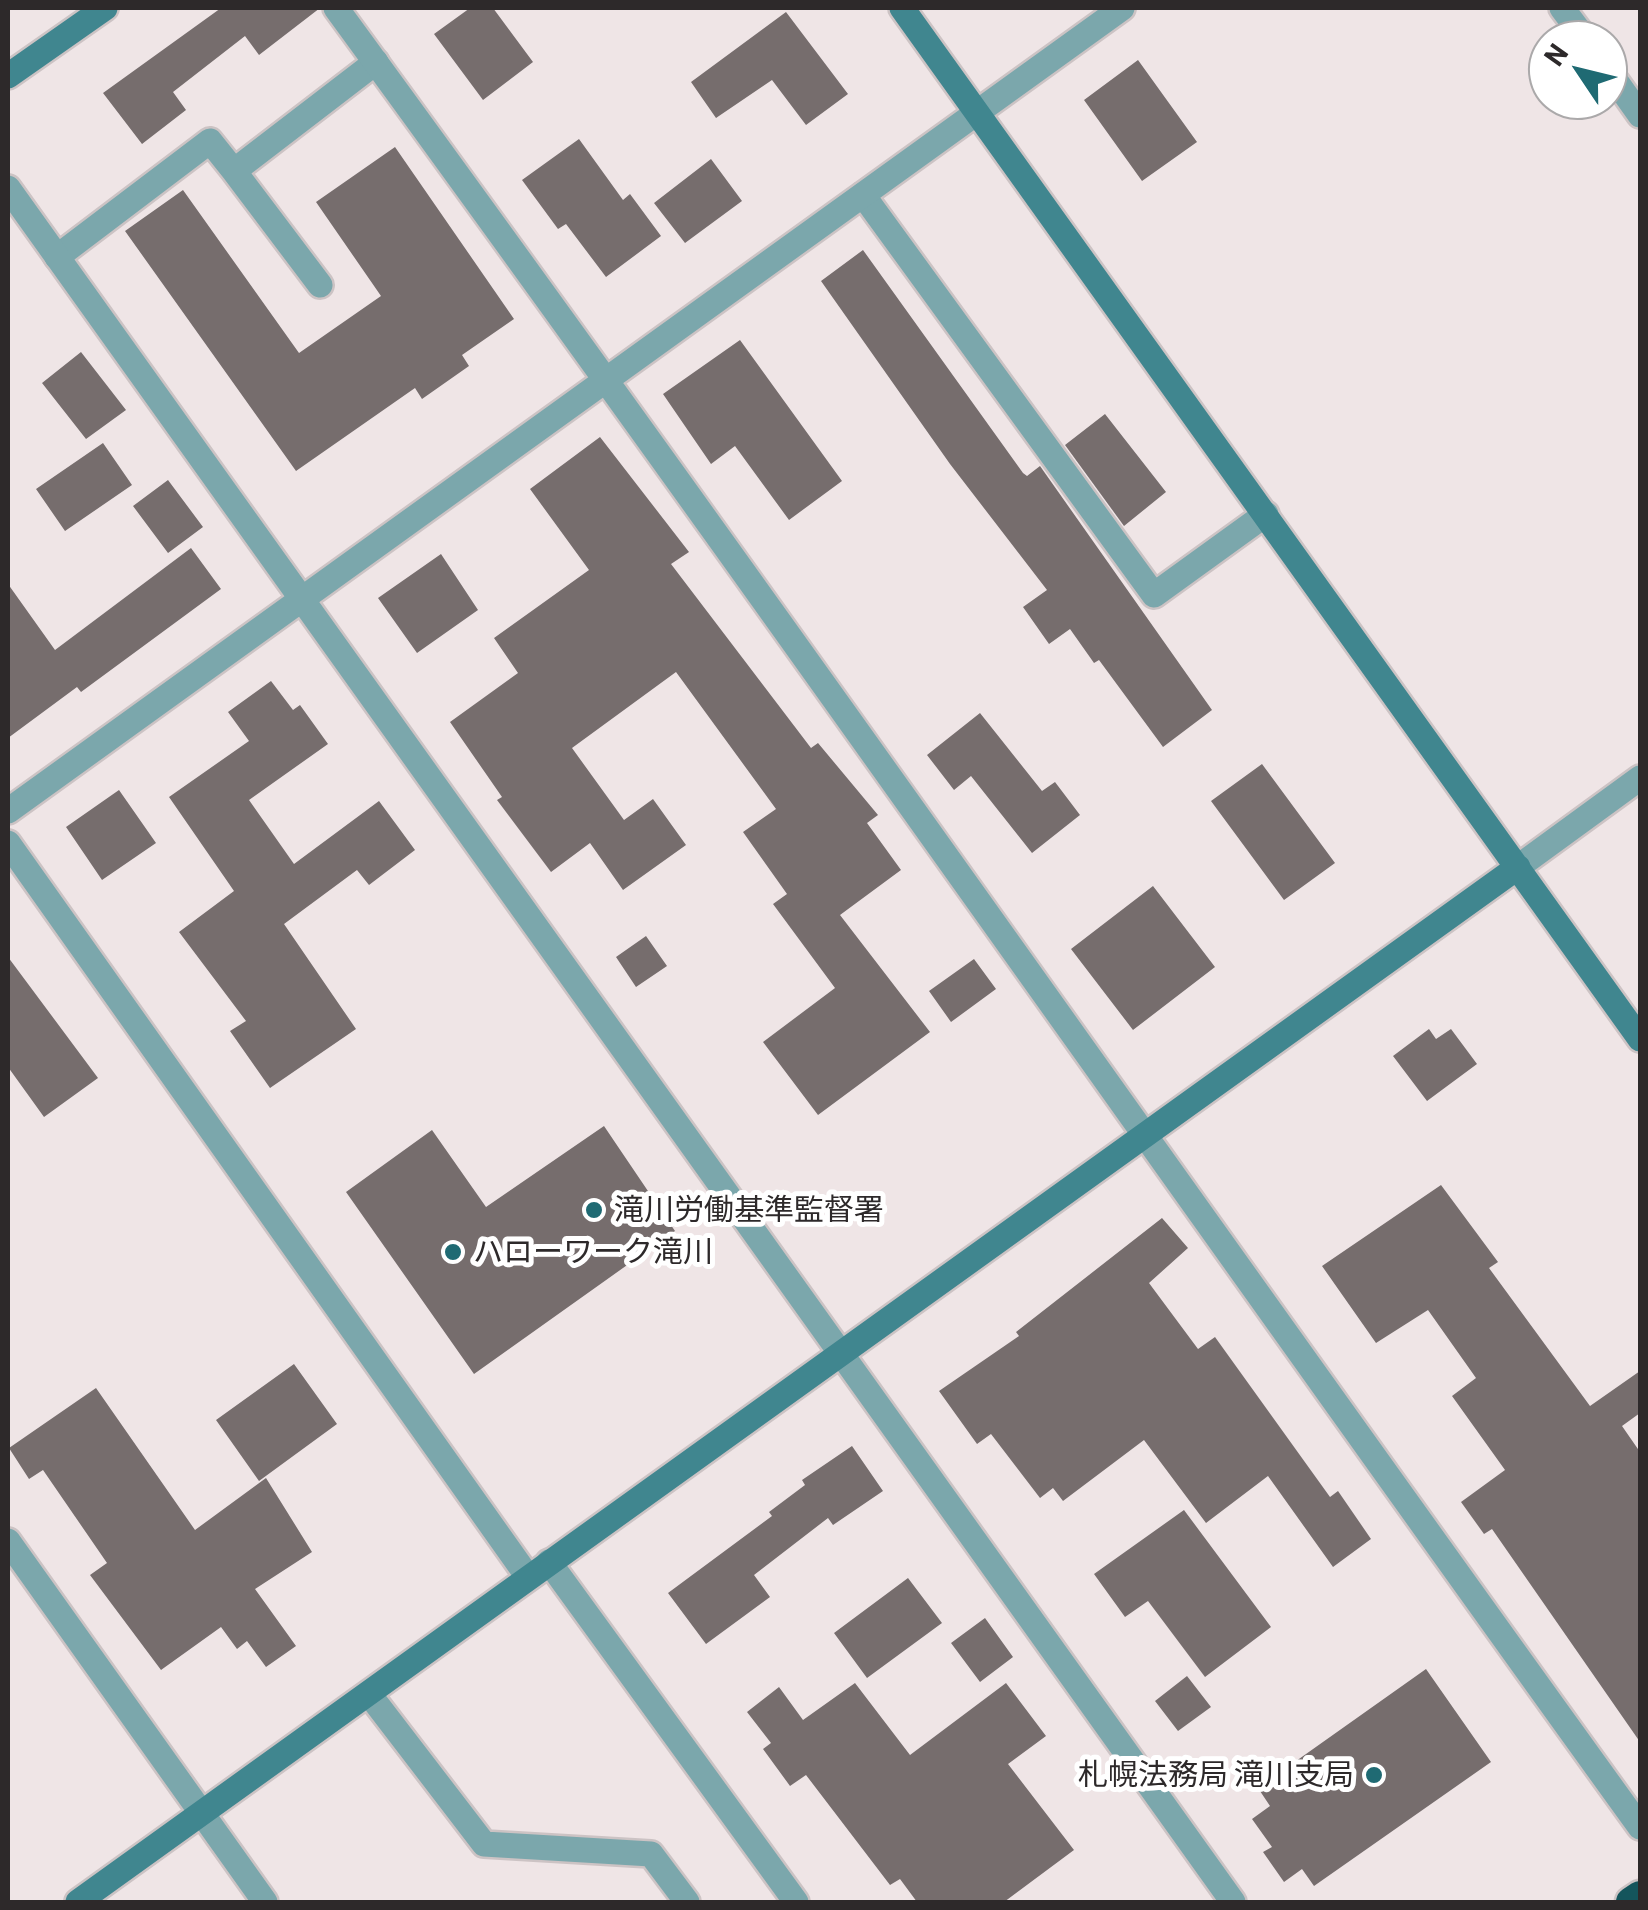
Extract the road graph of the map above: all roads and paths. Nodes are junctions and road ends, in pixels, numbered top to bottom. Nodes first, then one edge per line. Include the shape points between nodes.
1 (105, 8) edge
2 (336, 8) edge
3 (902, 8) edge
4 (1122, 8) edge
5 (376, 62) junction
6 (8, 76) edge
7 (978, 113) junction
8 (234, 172) junction
9 (8, 188) edge
10 (864, 195) junction
11 (57, 257) junction
12 (320, 286) dead end
13 (608, 378) junction
14 (1266, 514) junction
15 (304, 600) junction
16 (1640, 778) edge
17 (8, 810) edge
18 (8, 843) edge
19 (1518, 867) junction
20 (1640, 1039) edge
21 (1142, 1136) junction
22 (839, 1354) junction
23 (8, 1541) edge
24 (539, 1569) junction
25 (369, 1694) junction
26 (203, 1815) junction
27 (1640, 1827) edge
28 (1640, 1896) edge
29 (261, 1901) edge
30 (78, 1902) edge
31 (687, 1902) edge
32 (796, 1902) edge
33 (1233, 1902) edge
34 (1631, 1902) edge

1 - 6 street
2 - 5 street
3 - 7 street
4 - 7 street
5 - 8 street
5 - 13 street
7 - 10 street
7 - 14 street
8 - 11 street via 210,140
8 - 12 street
9 - 11 street
10 - 13 street
10 - 14 street via 1154,595
11 - 15 street
13 - 15 street
13 - 21 street
14 - 19 street
15 - 17 street
15 - 22 street
16 - 19 street
18 - 24 street
19 - 20 street
19 - 21 street
21 - 22 street
21 - 27 street
22 - 24 street
22 - 33 street
23 - 26 street
24 - 25 street
24 - 32 street
25 - 26 street
25 - 31 street via 484,1844 651,1854
26 - 29 street
26 - 30 street
28 - 34 highway

